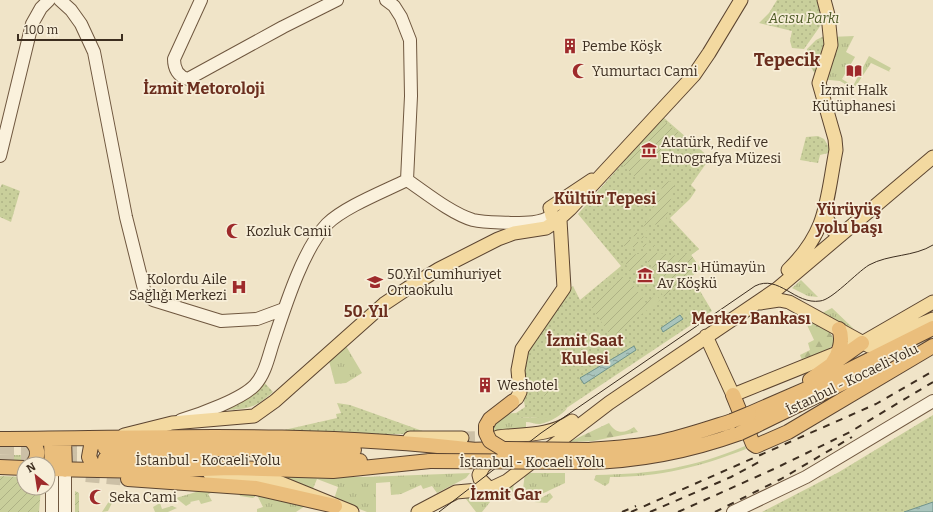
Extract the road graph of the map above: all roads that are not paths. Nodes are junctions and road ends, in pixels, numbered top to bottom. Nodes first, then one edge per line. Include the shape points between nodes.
1 (49, 0) edge
2 (60, 0) edge
3 (201, 0) edge
4 (337, 0) edge
5 (386, 0) edge
6 (740, 0) edge
7 (824, 0) edge
8 (0, 156) edge
9 (933, 157) edge
10 (407, 180) junction
11 (824, 213) junction
12 (557, 218) junction
13 (841, 235) junction
14 (933, 302) edge
15 (757, 303) junction
16 (284, 309) junction
17 (933, 313) edge
18 (933, 319) edge
19 (933, 328) edge
20 (839, 329) junction
21 (706, 336) junction
22 (933, 338) edge
23 (862, 343) junction
24 (879, 343) junction
25 (933, 346) edge
26 (838, 353) junction
27 (830, 367) junction
28 (732, 395) junction
29 (933, 401) edge
30 (512, 402) joint
31 (933, 409) edge
32 (752, 420) junction
33 (172, 423) junction
34 (526, 434) junction
35 (115, 438) junction
36 (462, 438) tunnel mouth
37 (0, 439) edge
38 (29, 439) junction
39 (58, 439) junction
40 (318, 439) junction
41 (500, 443) junction
42 (431, 452) junction
43 (102, 454) junction
44 (37, 456) edge
45 (588, 456) junction
46 (56, 460) edge
47 (0, 467) edge
48 (16, 468) edge
49 (56, 470) edge
50 (148, 471) junction
51 (56, 474) edge
52 (128, 479) tunnel mouth
53 (490, 489) junction
54 (53, 496) edge
55 (335, 506) junction
56 (52, 512) edge
57 (65, 512) edge
58 (352, 512) edge
59 (418, 512) edge
60 (733, 512) edge
61 (748, 512) edge

1 - 8 main road via 32,24
2 - 16 main road via 81,24 94,52 126,217 145,293 153,300 221,321 257,320
3 - 4 main road via 174,59 178,74 188,79 283,26
5 - 10 main road via 394,6 401,17 410,40 411,96
6 - 12 main road via 698,69 605,171 566,205
7 - 11 main road via 831,45 819,83 836,150
9 - 13 main road
10 - 12 main road via 455,211 478,221 522,223
10 - 16 main road via 348,210 327,224 309,251
11 - 13 main road via 830,226
11 - 34 main road via 817,234 796,263 760,295 563,427 548,432
12 - 30 main road via 564,288 522,350 518,366 520,392
12 - 33 main road via 546,228 514,233 498,239 408,288 384,304 275,402 254,416
13 - 15 main road
14 - 23 main road
15 - 20 main road via 784,300
15 - 21 main road
16 - 33 main road via 265,367 256,384 243,394
17 - 24 main road
18 - 24 main road
19 - 32 highway
20 - 23 main road
20 - 26 highway via 842,337
21 - 28 main road
21 - 53 main road via 603,407 507,481
22 - 32 highway, İstanbul - Kocaeli Yolu
23 - 24 main road via 872,346
23 - 26 main road
23 - 27 highway
25 - 28 highway via 788,432 756,446
26 - 27 highway
26 - 28 main road
27 - 32 highway
29 - 60 main road via 806,477
30 - 41 highway, bridge via 490,419 486,426 488,438
31 - 61 main road via 818,478
32 - 45 highway, bridge via 732,421 663,442
32 - 45 highway, İstanbul - Kocaeli Yolu, bridge via 740,433 677,452 616,461
33 - 35 main road
34 - 41 main road
34 - 53 main road via 512,442 480,470 479,477
35 - 40 highway
35 - 43 highway
36 - 40 main road
37 - 38 highway
38 - 39 highway
38 - 44 highway via 37,449
39 - 43 highway
39 - 46 highway
40 - 42 highway
41 - 42 highway via 474,450
41 - 45 highway, bridge
42 - 43 highway, İstanbul - Kocaeli Yolu
42 - 45 highway, İstanbul - Kocaeli Yolu, bridge
42 - 50 highway via 333,471 230,468
43 - 49 highway
43 - 50 highway
47 - 48 highway
50 - 55 main road via 260,477 282,483
51 - 57 main road
52 - 55 highway via 256,488
53 - 59 main road via 456,492
54 - 56 main road
55 - 58 main road

